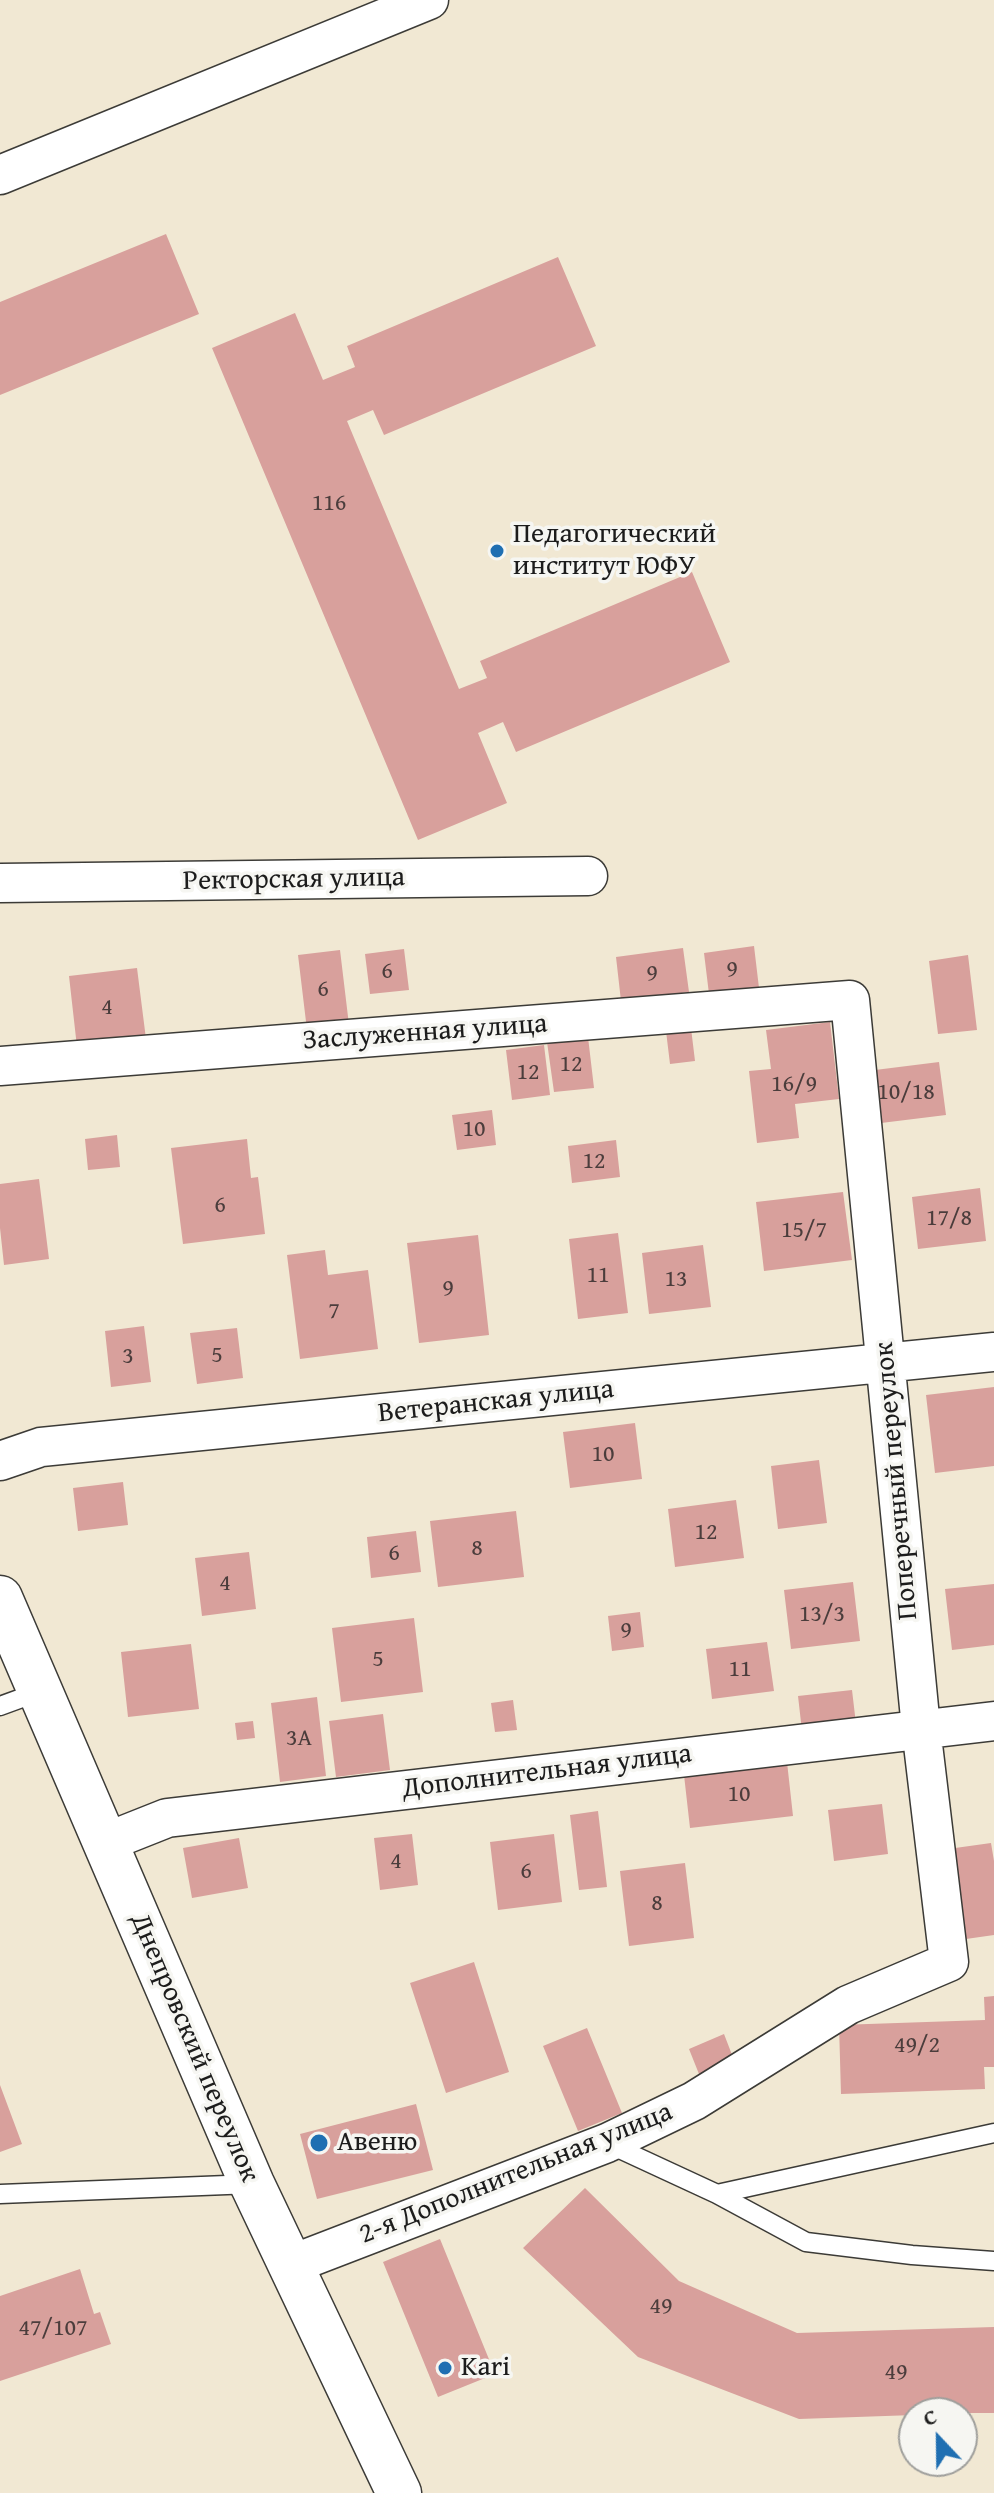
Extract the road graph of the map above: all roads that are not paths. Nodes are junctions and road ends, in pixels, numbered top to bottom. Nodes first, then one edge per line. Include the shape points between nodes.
1 (429, 0) edge
2 (0, 175) edge
3 (588, 876) dead end
4 (0, 883) edge
5 (850, 1000) joint
6 (0, 1066) edge
7 (994, 1352) edge
8 (886, 1363) junction
9 (0, 1461) edge
10 (0, 1598) edge
11 (41, 1691) junction
12 (0, 1706) edge
13 (994, 1721) edge
14 (921, 1728) junction
15 (104, 1843) junction
16 (949, 1962) joint
17 (994, 2133) edge
18 (607, 2143) junction
19 (252, 2184) junction
20 (0, 2194) edge
21 (717, 2194) junction
22 (994, 2261) edge
23 (290, 2265) junction
24 (399, 2493) edge

1 - 2 street
3 - 4 street, Ректорская улица
5 - 6 street, Заслуженная улица
5 - 8 street, Поперечный переулок
7 - 8 street, Ветеранская улица
8 - 9 street, Ветеранская улица via 41,1447
8 - 14 street, Поперечный переулок
10 - 11 street, Днепровский переулок
11 - 12 lane
11 - 15 street, Днепровский переулок
13 - 14 street, Дополнительная улица
14 - 15 street, Дополнительная улица via 167,1818
14 - 16 street, Поперечный переулок
15 - 19 street, Днепровский переулок
16 - 18 street, 2-я Дополнительная улица via 848,2005 694,2101
17 - 21 lane
18 - 21 lane
18 - 23 street, 2-я Дополнительная улица
19 - 20 lane
19 - 23 street, Днепровский переулок
21 - 22 lane via 806,2242
23 - 24 street, Днепровский переулок

